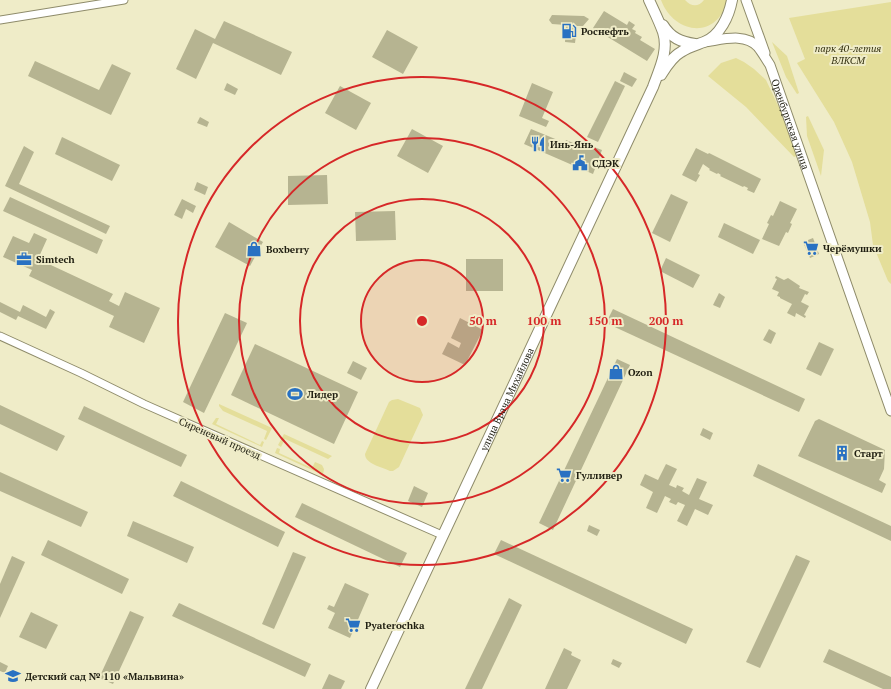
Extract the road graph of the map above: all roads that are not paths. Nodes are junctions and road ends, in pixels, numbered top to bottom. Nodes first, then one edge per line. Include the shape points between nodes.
1 (124, 0) edge
2 (649, 0) edge
3 (732, 0) edge
4 (746, 0) edge
5 (655, 14) junction
6 (0, 20) edge
7 (700, 43) junction
8 (770, 65) junction
9 (653, 87) junction
10 (0, 336) edge
11 (891, 411) edge
12 (442, 535) junction
13 (372, 689) edge

1 - 6 street
2 - 5 main road
3 - 7 main road via 731,9 723,25 712,37
4 - 8 street
5 - 7 main road via 671,36 679,41
5 - 9 main road via 665,43 663,59
7 - 8 street, Оренбургская улица via 747,39 758,47
7 - 9 main road, Оренбургская улица via 680,52
8 - 11 street, Оренбургская улица
9 - 12 main road, улица Врача Михайлова
10 - 12 street, Сиреневый проезд via 144,404
12 - 13 main road, улица Врача Михайлова

